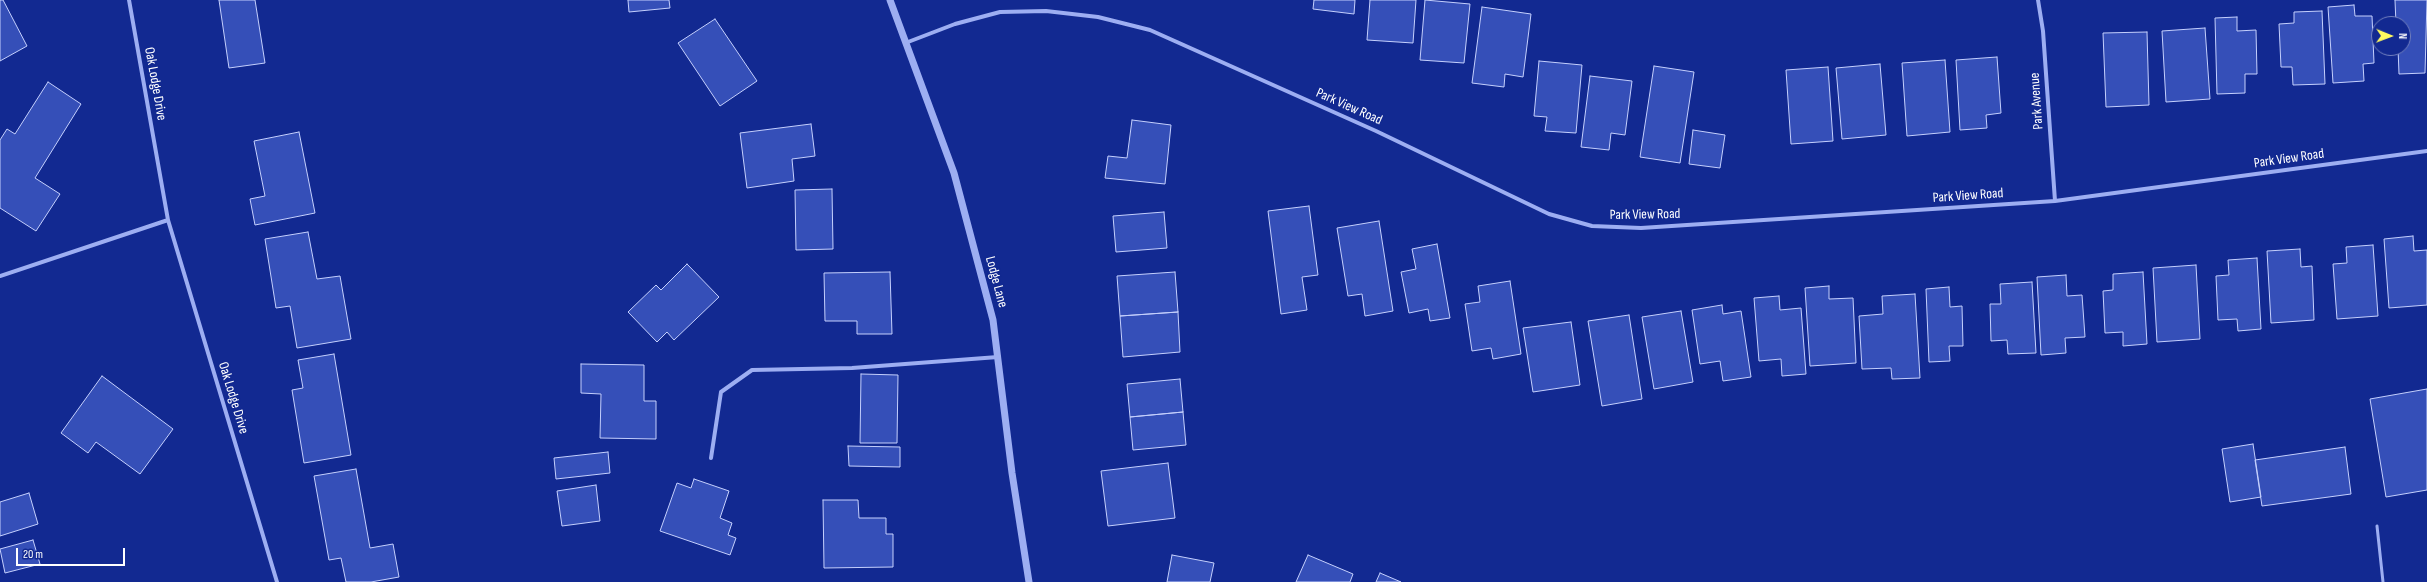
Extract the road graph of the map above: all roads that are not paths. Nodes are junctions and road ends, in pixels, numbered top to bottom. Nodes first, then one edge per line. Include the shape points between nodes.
1 (129, 0) edge
2 (890, 0) edge
3 (2038, 0) edge
4 (908, 42) junction
5 (2427, 151) edge
6 (2055, 201) junction
7 (168, 220) junction
8 (0, 276) edge
9 (998, 357) junction
10 (711, 458) dead end
11 (2377, 526) dead end
12 (277, 582) edge
13 (1029, 582) edge
14 (2383, 582) edge

1 - 7 street, Oak Lodge Drive
2 - 4 street, Lodge Lane
3 - 6 street, Park Avenue via 2043,31
4 - 6 street, Park View Road via 955,24 1000,12 1046,12 1098,17 1150,30 1376,131 1549,214 1592,226 1641,228
4 - 9 street, Lodge Lane via 954,172 993,320
5 - 6 street, Park View Road
7 - 8 street
7 - 12 street, Oak Lodge Drive
9 - 10 street via 852,368 752,370 721,392
9 - 13 street, Lodge Lane
11 - 14 lane

